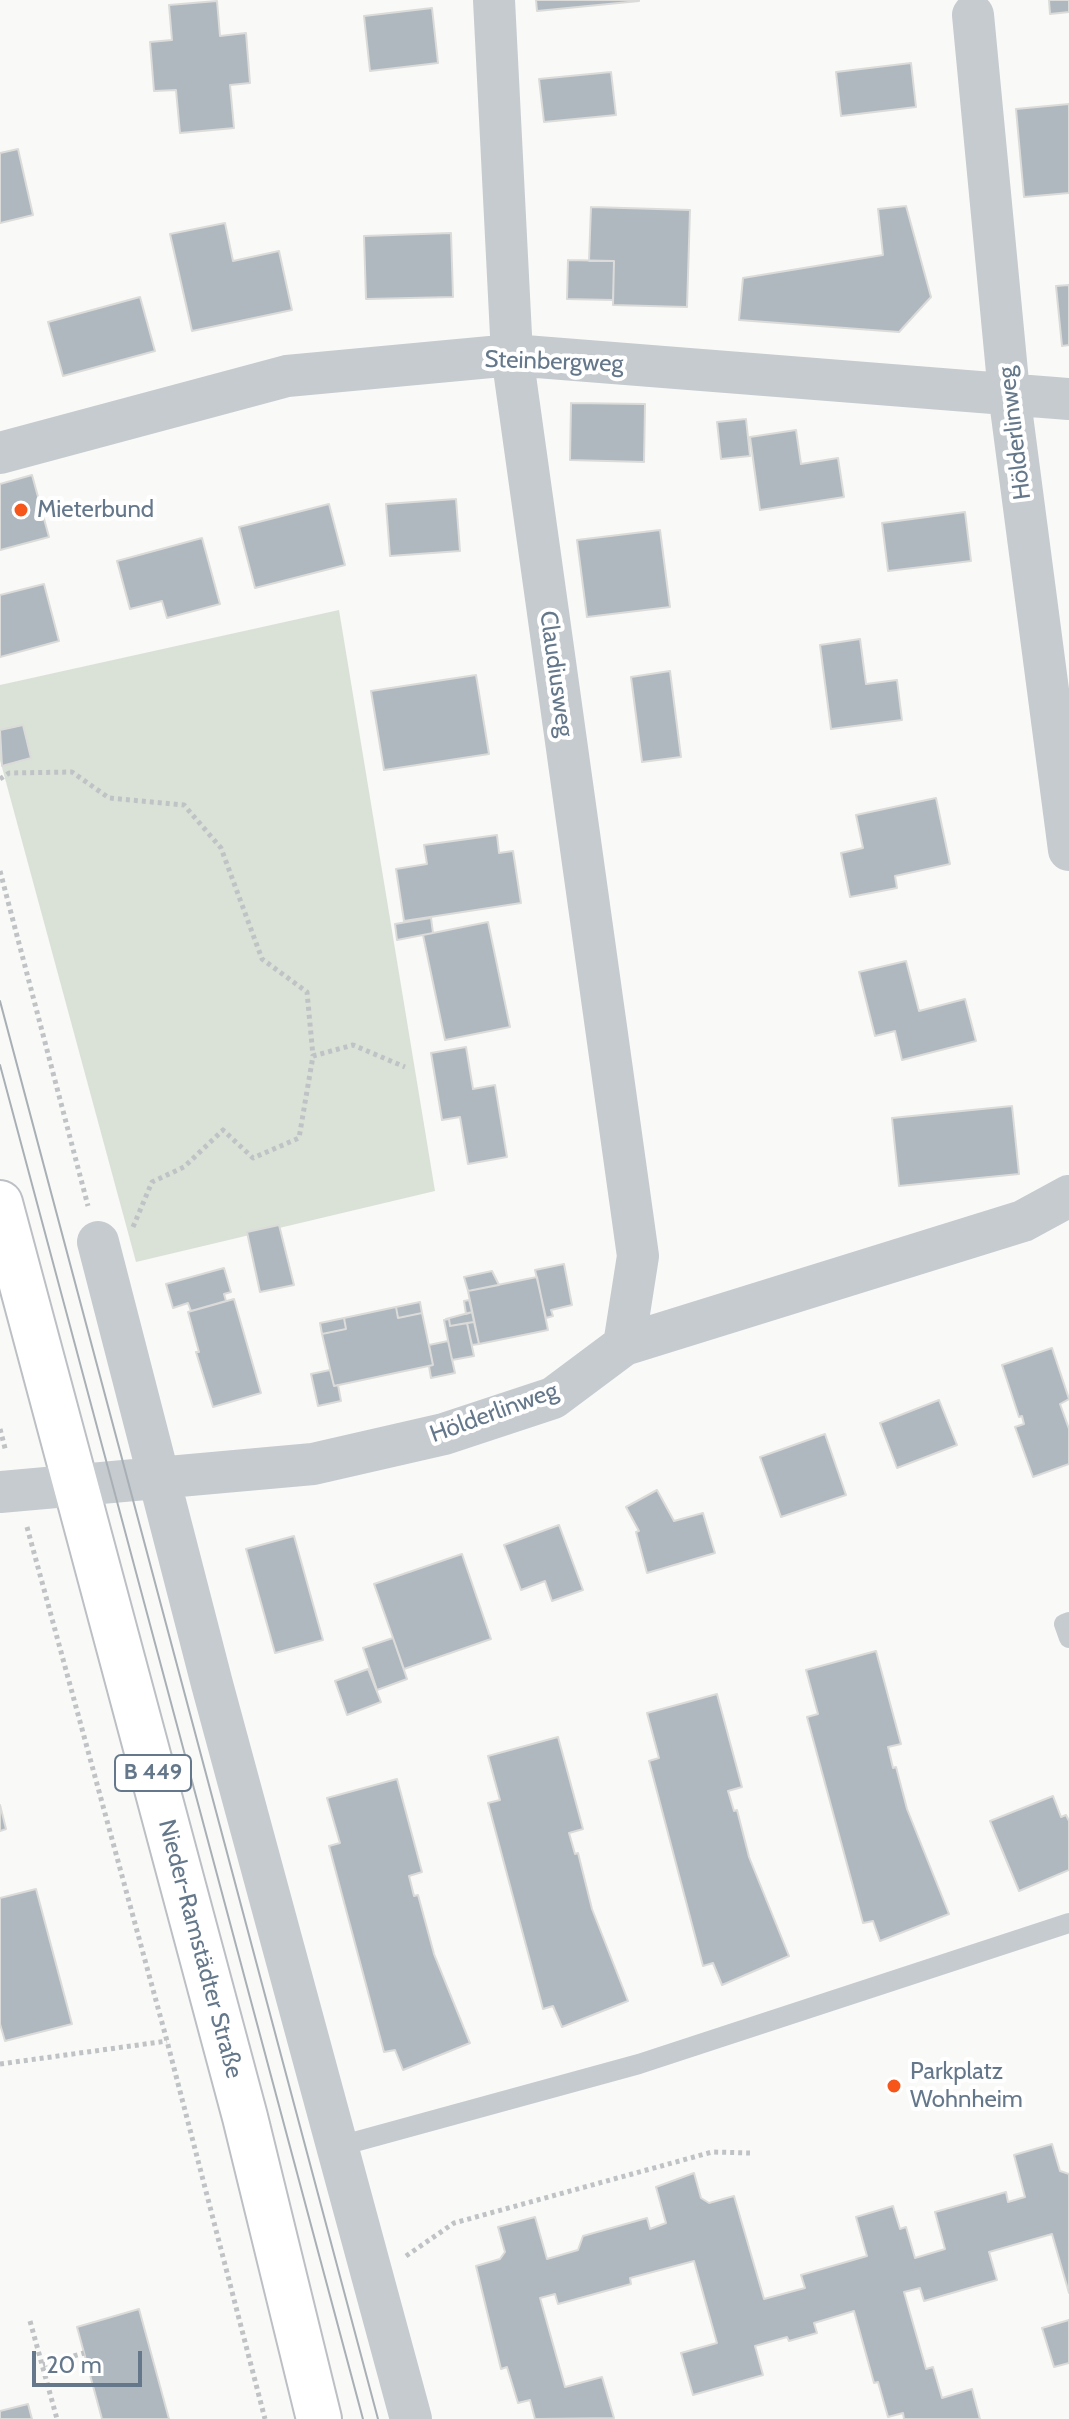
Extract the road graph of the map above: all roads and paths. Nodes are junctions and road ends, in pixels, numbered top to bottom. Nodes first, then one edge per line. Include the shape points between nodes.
1 (494, 0) edge
2 (973, 15) dead end
3 (512, 355) junction
4 (1009, 393) junction
5 (1069, 399) edge
6 (0, 453) edge
7 (0, 779) edge
8 (1069, 850) edge
9 (0, 871) edge
10 (313, 1056) junction
11 (405, 1067) dead end
12 (1069, 1196) edge
13 (0, 1203) edge
14 (136, 1221) dead end
15 (98, 1242) joint
16 (624, 1345) junction
17 (157, 1478) junction
18 (76, 1486) junction
19 (8, 1492) edge
20 (1069, 1622) edge
21 (1069, 1638) edge
22 (1069, 1923) edge
23 (167, 2041) junction
24 (0, 2064) edge
25 (336, 2147) junction
26 (750, 2153) dead end
27 (372, 2279) junction
28 (30, 2321) dead end
29 (84, 2353) dead end
30 (43, 2365) junction
31 (57, 2419) edge
32 (265, 2419) edge
33 (319, 2419) edge
34 (411, 2419) edge

1 - 3 street, Claudiusweg
2 - 4 street, Hölderlinweg
3 - 4 street, Steinbergweg
3 - 6 street, Steinbergweg via 287,376
3 - 16 street, Claudiusweg via 638,1256
4 - 5 street, Steinbergweg
4 - 8 street, Hölderlinweg
7 - 10 path via 9,773 72,772 109,798 184,805 221,848 262,959 307,992
9 - 15 path
10 - 11 path via 353,1045
10 - 14 path via 299,1138 253,1158 223,1130 184,1167 152,1182
12 - 16 street, Hölderlinweg via 1023,1221
13 - 18 main road, Nieder-Ramstädter Straße / B 449
15 - 17 street
16 - 17 street, Hölderlinweg via 553,1398 444,1434 313,1464
17 - 18 street, Hölderlinweg
17 - 25 street
18 - 19 street, Hölderlinweg
18 - 33 main road, Nieder-Ramstädter Straße / B 449 via 241,2101
19 - 23 path
20 - 21 lane via 1064,1624
22 - 25 lane via 639,2064
23 - 24 path
23 - 32 path
25 - 27 street
26 - 27 path via 712,2152 454,2223
27 - 34 street
28 - 30 path
29 - 30 path
30 - 31 path

